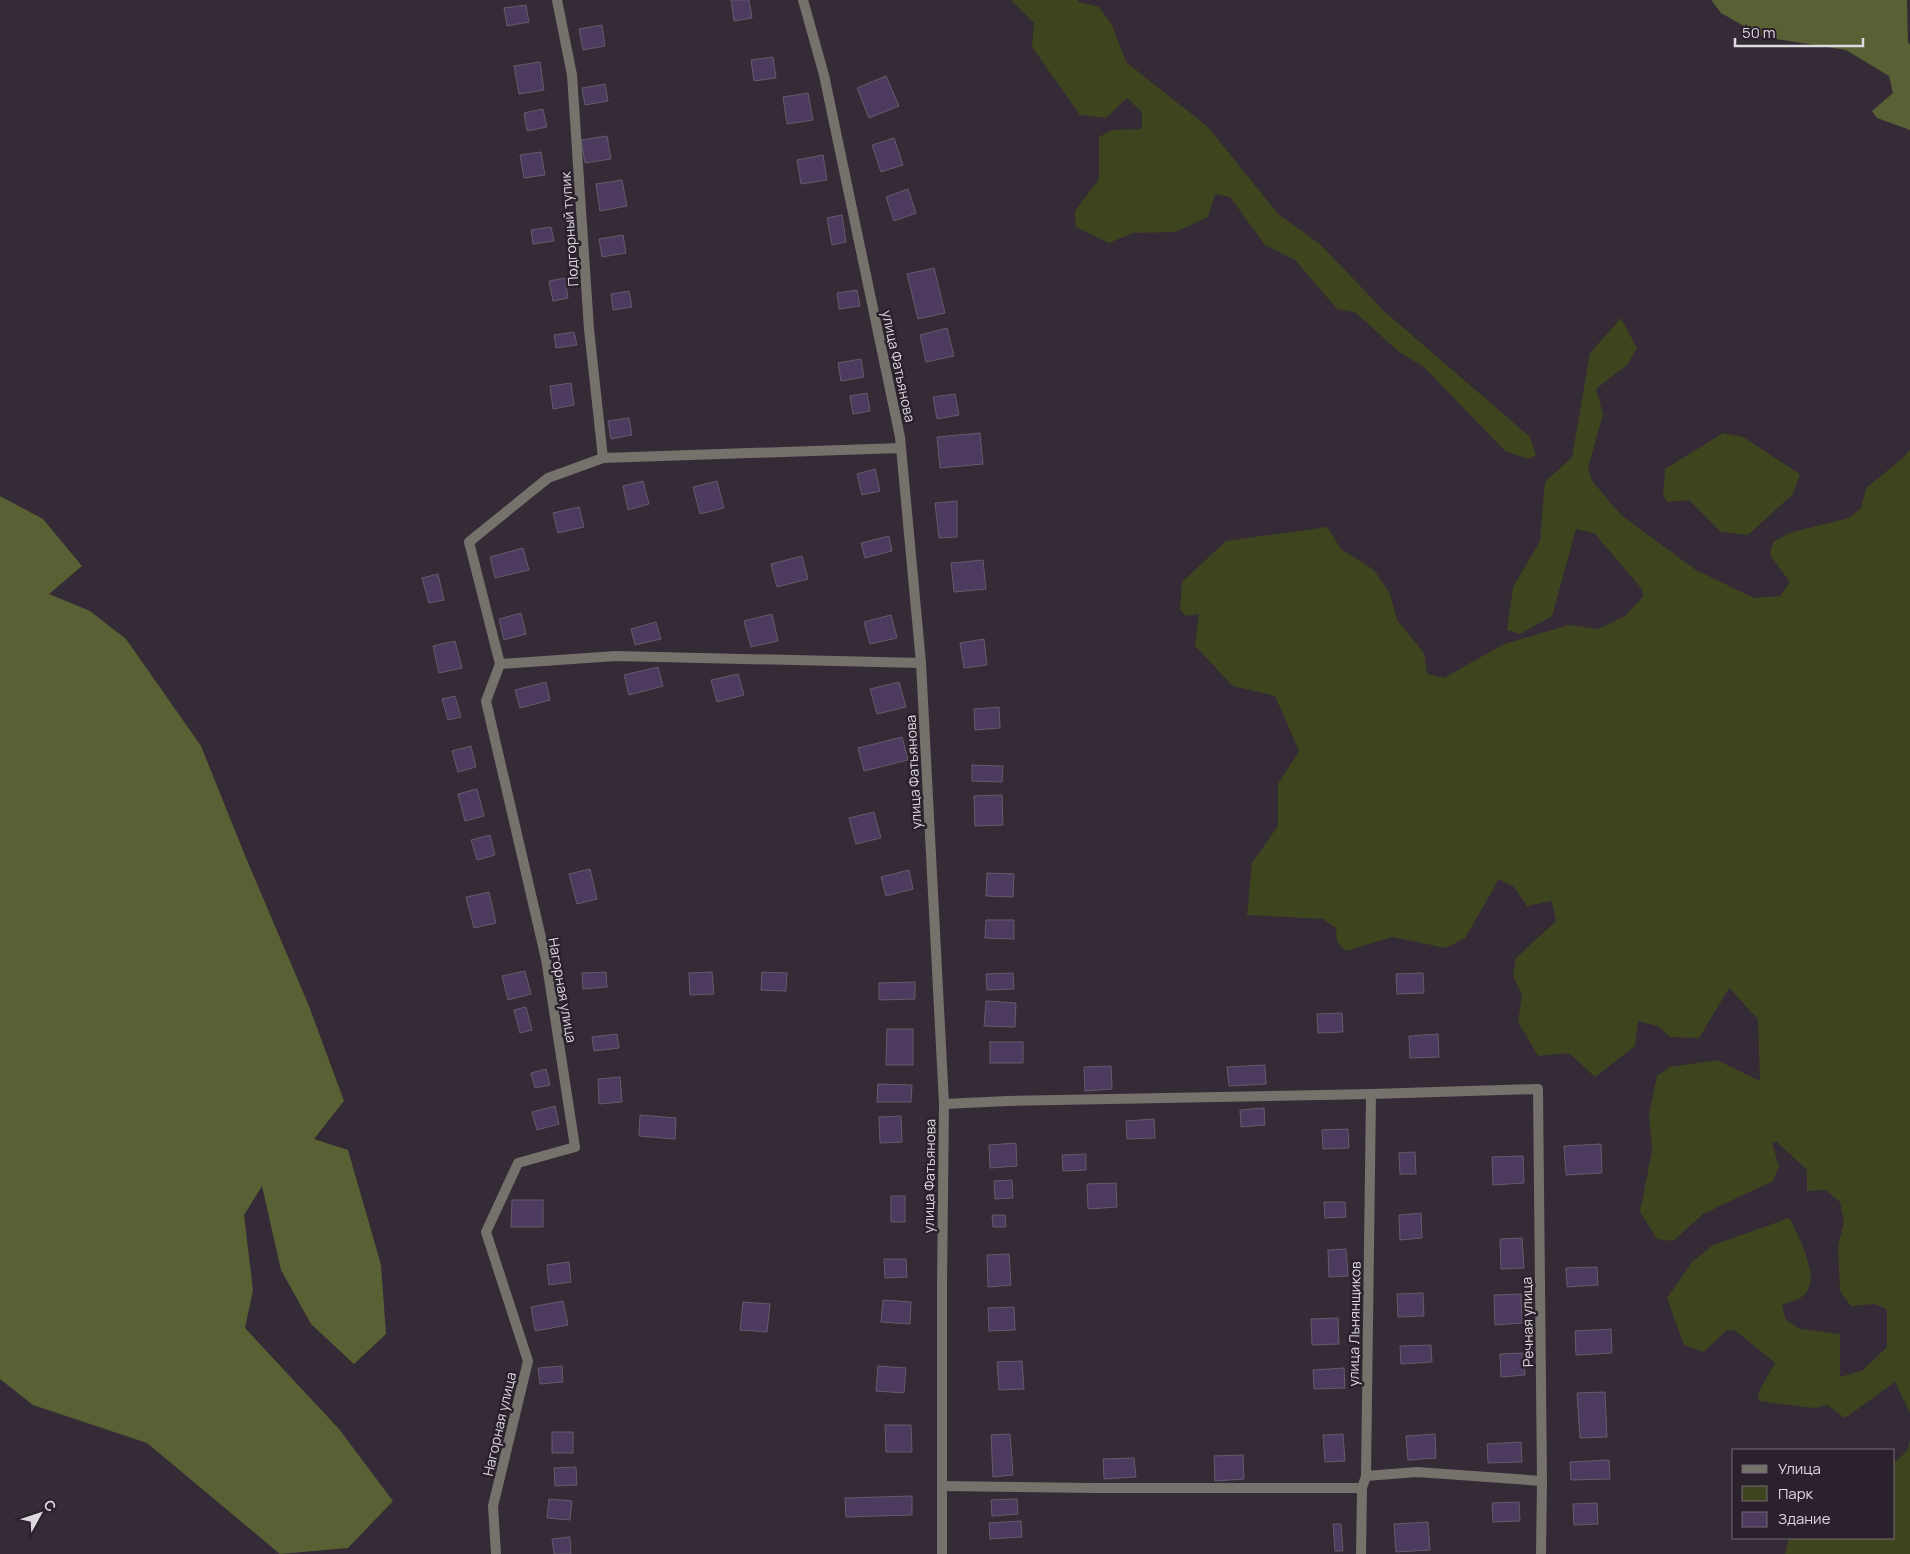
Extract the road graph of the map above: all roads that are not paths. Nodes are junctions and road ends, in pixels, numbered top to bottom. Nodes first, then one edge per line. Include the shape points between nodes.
1 (557, 0) edge
2 (803, 0) edge
3 (901, 448) junction
4 (603, 458) junction
5 (921, 663) junction
6 (500, 664) junction
7 (1371, 1094) junction
8 (944, 1104) junction
9 (1366, 1476) junction
10 (1542, 1480) junction
11 (942, 1486) junction
12 (1362, 1488) junction
13 (496, 1554) edge
14 (942, 1554) edge
15 (1361, 1554) edge
16 (1541, 1554) edge

1 - 4 street, Подгорный тупик via 572,75
2 - 3 street, улица Фатьянова via 824,75
3 - 4 street
3 - 5 street, улица Фатьянова
4 - 6 street via 548,478 468,542
5 - 6 street via 616,656
5 - 8 street, улица Фатьянова
6 - 13 street, Нагорная улица via 486,701 546,959 575,1147 518,1163 486,1232 528,1361 493,1506
7 - 8 street
7 - 9 street, улица Льнянщиков
7 - 10 street, Речная улица via 1538,1089
8 - 11 street, улица Фатьянова
9 - 10 street via 1417,1472
9 - 12 street, улица Льнянщиков
10 - 16 street, Речная улица
11 - 12 street
11 - 14 street, улица Фатьянова
12 - 15 street, улица Льнянщиков

